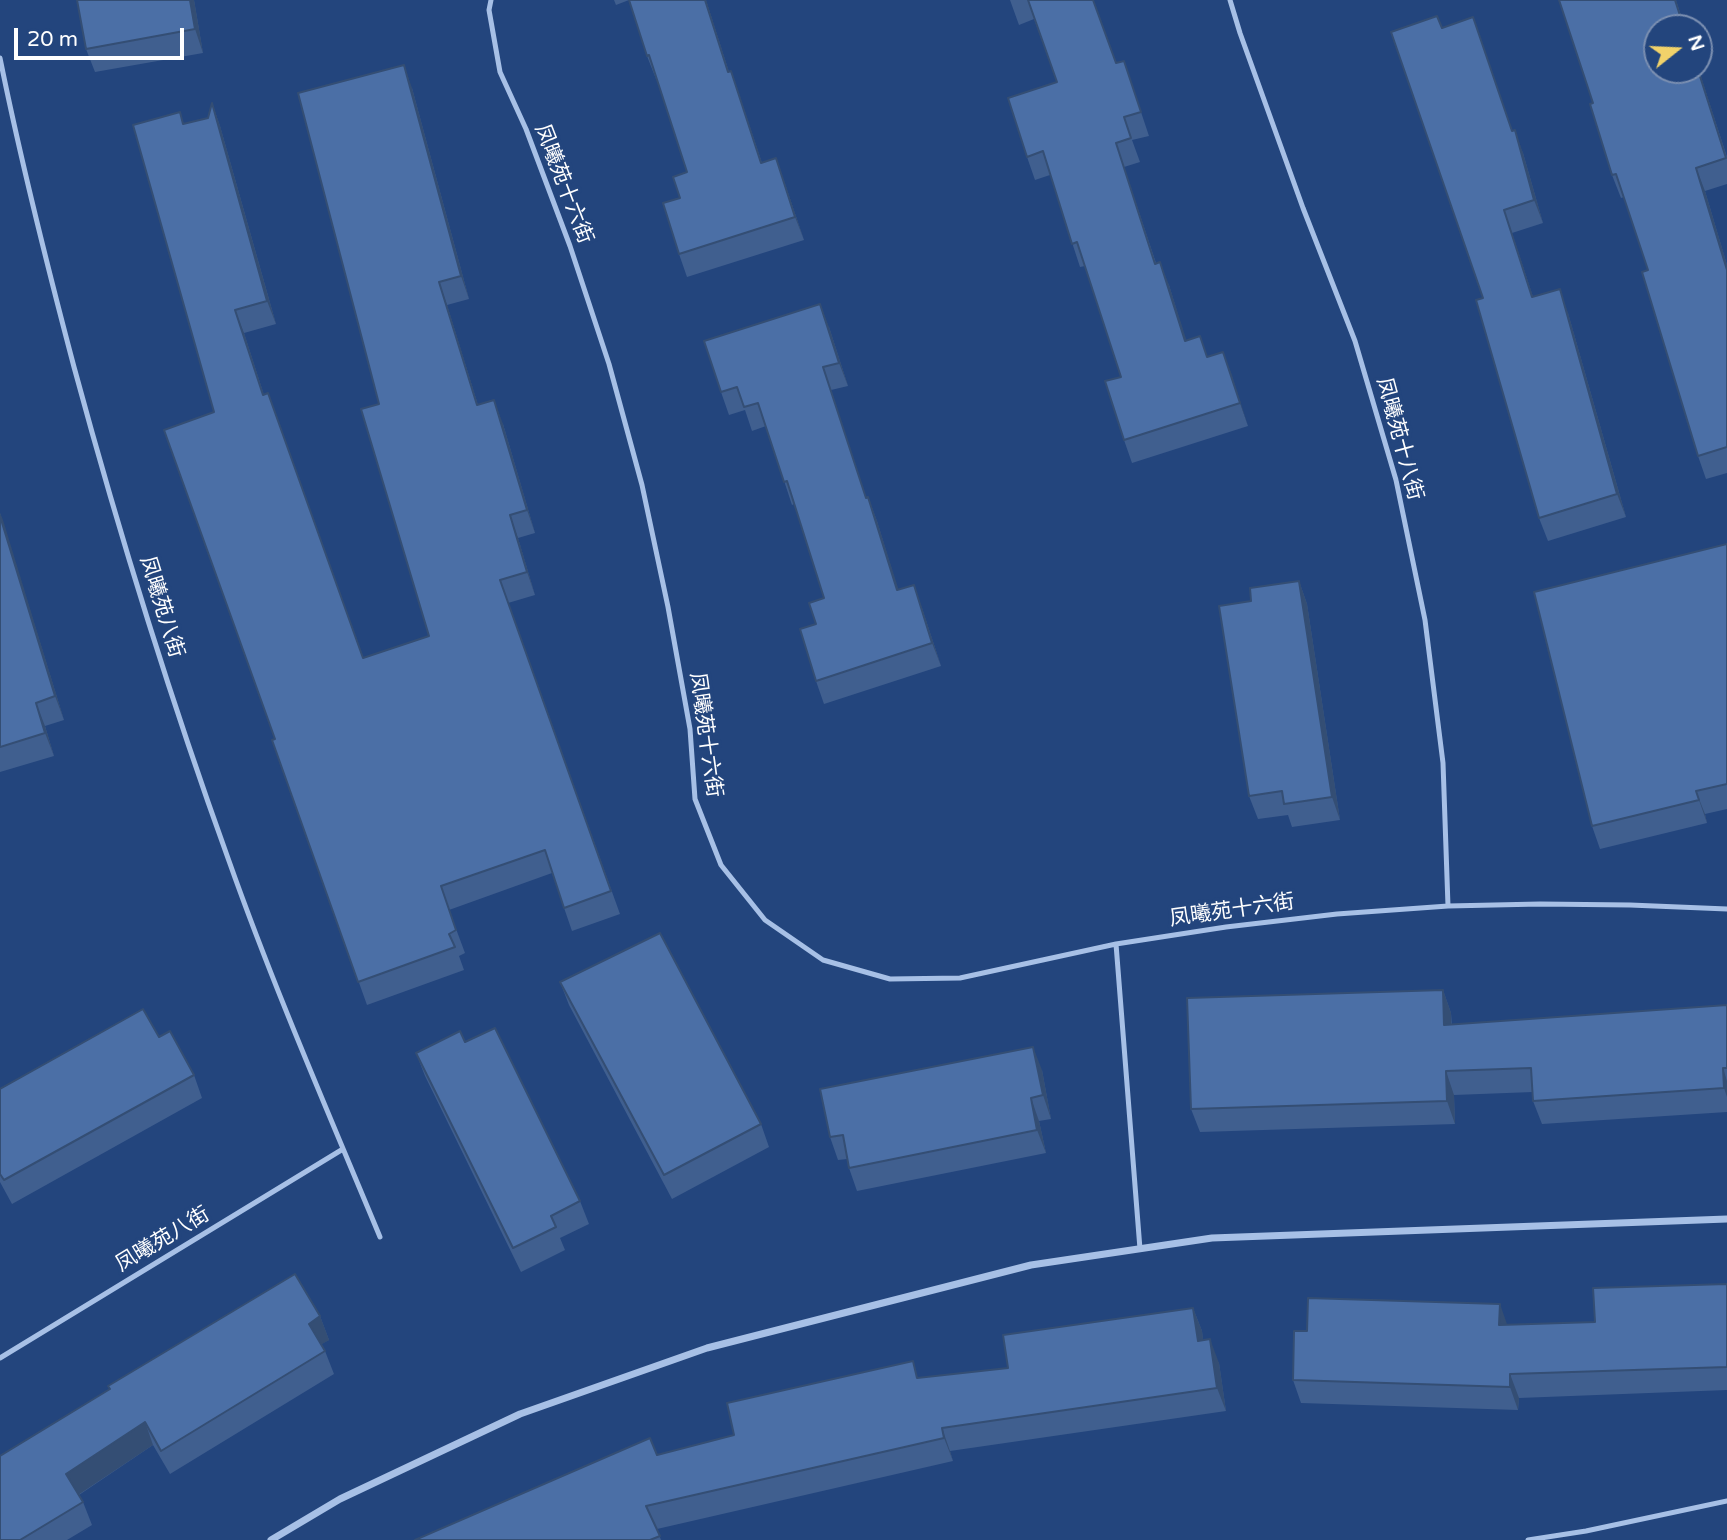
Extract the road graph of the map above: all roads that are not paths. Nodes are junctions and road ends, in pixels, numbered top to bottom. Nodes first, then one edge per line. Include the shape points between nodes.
1 (491, 0) edge
2 (1230, 0) edge
3 (0, 58) edge
4 (3, 86) edge
5 (1448, 906) junction
6 (1727, 909) edge
7 (1116, 944) junction
8 (343, 1149) junction
9 (1727, 1219) edge
10 (380, 1237) dead end
11 (1140, 1249) junction
12 (0, 1358) edge
13 (1727, 1501) edge
14 (271, 1540) edge
15 (1528, 1540) edge

1 - 7 lane, 凤曦苑十六街 via 500,72 570,246 642,485 688,715 695,799 721,865 765,920 823,960 890,979 960,978
2 - 5 lane, 凤曦苑十八街 via 1355,341 1396,480 1425,620 1443,763
3 - 4 lane, 凤曦苑八街
4 - 8 lane, 凤曦苑八街 via 104,478 164,670 229,862
5 - 6 lane, 凤曦苑十六街
5 - 7 lane, 凤曦苑十六街 via 1323,915
7 - 11 lane
8 - 10 lane, 凤曦苑八街
8 - 12 lane, 凤曦苑八街
9 - 11 street via 1212,1238
11 - 14 street via 1031,1265 707,1348 520,1414 340,1499
13 - 15 lane

